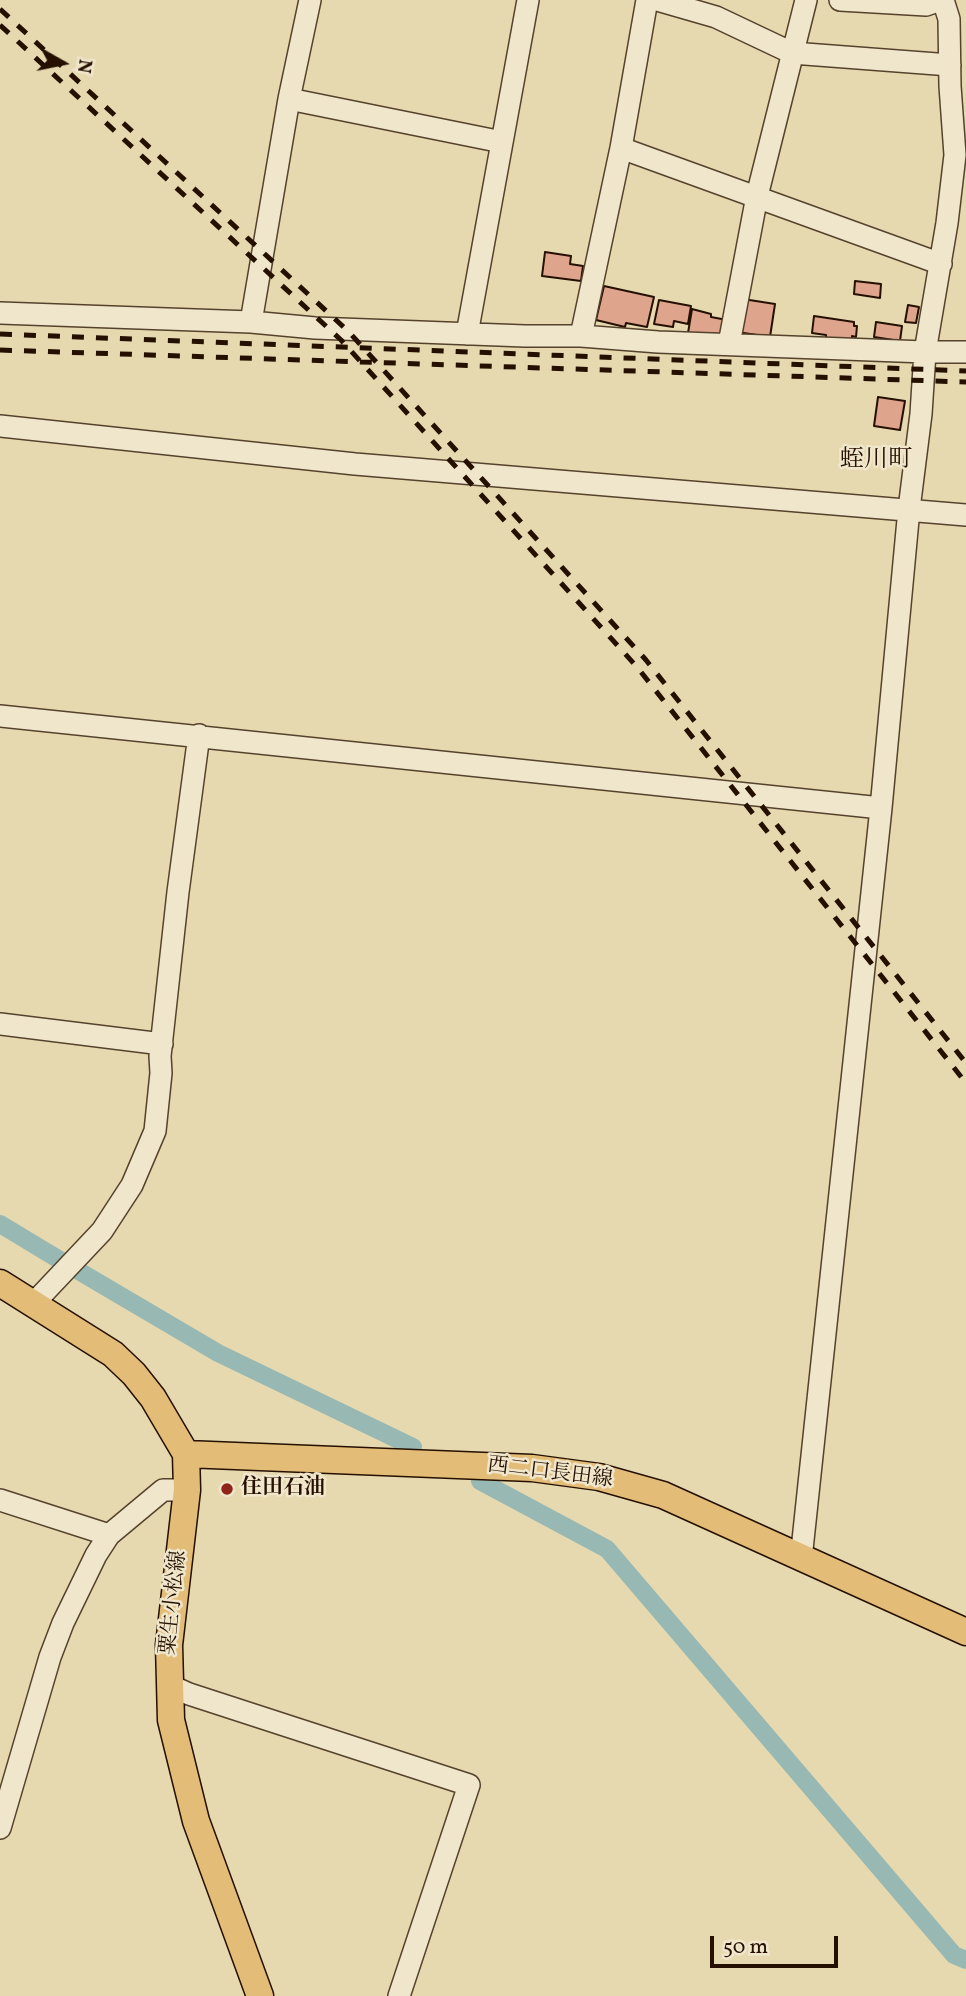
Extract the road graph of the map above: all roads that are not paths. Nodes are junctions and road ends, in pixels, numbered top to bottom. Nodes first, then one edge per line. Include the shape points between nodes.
1 (310, 0) edge
2 (528, 0) edge
3 (648, 0) edge
4 (657, 0) edge
5 (806, 0) edge
6 (840, 0) edge
7 (950, 6) edge
8 (792, 53) junction
9 (955, 79) edge
10 (289, 99) junction
11 (502, 142) junction
12 (621, 148) junction
13 (757, 196) junction
14 (941, 264) junction
15 (0, 313) edge
16 (251, 322) junction
17 (467, 334) junction
18 (581, 336) junction
19 (729, 344) junction
20 (925, 352) junction
21 (966, 352) edge
22 (0, 426) edge
23 (909, 509) junction
24 (966, 515) edge
25 (0, 716) edge
26 (199, 735) junction
27 (881, 808) junction
28 (0, 1024) edge
29 (162, 1044) junction
30 (0, 1283) edge
31 (34, 1303) junction
32 (187, 1454) junction
33 (187, 1490) junction
34 (0, 1500) edge
35 (109, 1535) junction
36 (801, 1559) junction
37 (966, 1632) edge
38 (169, 1685) junction
39 (0, 1828) edge
40 (260, 1996) edge
41 (399, 1996) edge

1 - 10 street
2 - 11 street
3 - 12 street
4 - 8 street via 716,16
5 - 8 street
6 - 7 street
7 - 9 street
8 - 9 street
8 - 13 street
9 - 14 street via 955,155
10 - 11 street
10 - 16 street
11 - 17 street
12 - 13 street
12 - 18 street
13 - 14 street
13 - 19 street
14 - 20 street
15 - 16 street
16 - 17 street
17 - 18 street
18 - 19 street
19 - 20 street
20 - 21 street
20 - 23 street
22 - 23 street via 355,464
23 - 24 street
23 - 27 street
25 - 26 street
26 - 27 street
26 - 29 street
27 - 36 street
28 - 29 street
29 - 31 street via 155,1131 132,1185 102,1231
30 - 31 main road
31 - 32 main road via 113,1354 134,1374
32 - 33 main road, 粟生小松線
32 - 36 main road, 西二口長田線 via 532,1468 599,1477 663,1495
33 - 35 street via 163,1490
33 - 38 main road, 粟生小松線 via 169,1645
34 - 35 street
35 - 39 street via 50,1657
36 - 37 main road, 西二口長田線
38 - 40 main road, 粟生小松線 via 171,1720 196,1821
38 - 41 street via 469,1785

